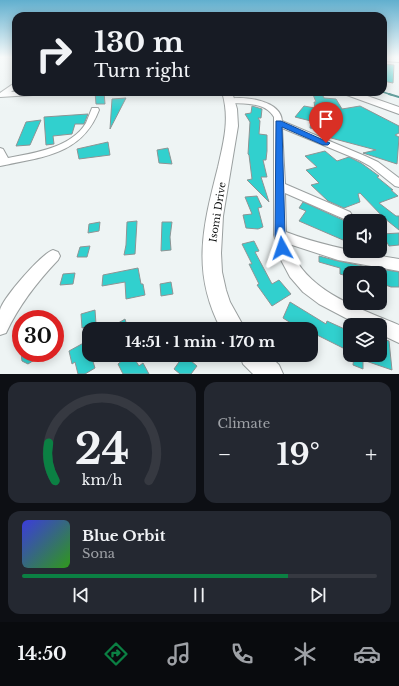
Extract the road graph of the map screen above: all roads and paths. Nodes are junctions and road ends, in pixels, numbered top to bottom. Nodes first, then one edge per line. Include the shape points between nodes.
1 (12, 87) edge
2 (3, 94) edge
3 (357, 96) edge
4 (229, 97) edge
5 (95, 110) dead end
6 (399, 111) edge
7 (279, 123) junction
8 (0, 151) edge
9 (2, 162) edge
10 (399, 183) edge
11 (279, 186) junction
12 (344, 214) edge
13 (280, 235) junction
14 (53, 256) dead end
15 (399, 265) edge
16 (230, 322) edge
17 (0, 328) edge
18 (399, 334) edge
19 (259, 362) edge
20 (270, 374) edge

1 - 2 street
3 - 6 street
4 - 7 street via 272,108
4 - 16 street, Isomi Drive via 234,119 216,211 211,263 222,306
5 - 9 street via 85,130 61,147
7 - 10 street via 362,158
7 - 11 street
8 - 9 street
11 - 12 street
11 - 13 street
13 - 15 street via 331,253
13 - 18 street via 286,260 307,287 340,307
14 - 17 street via 20,291
19 - 20 street

